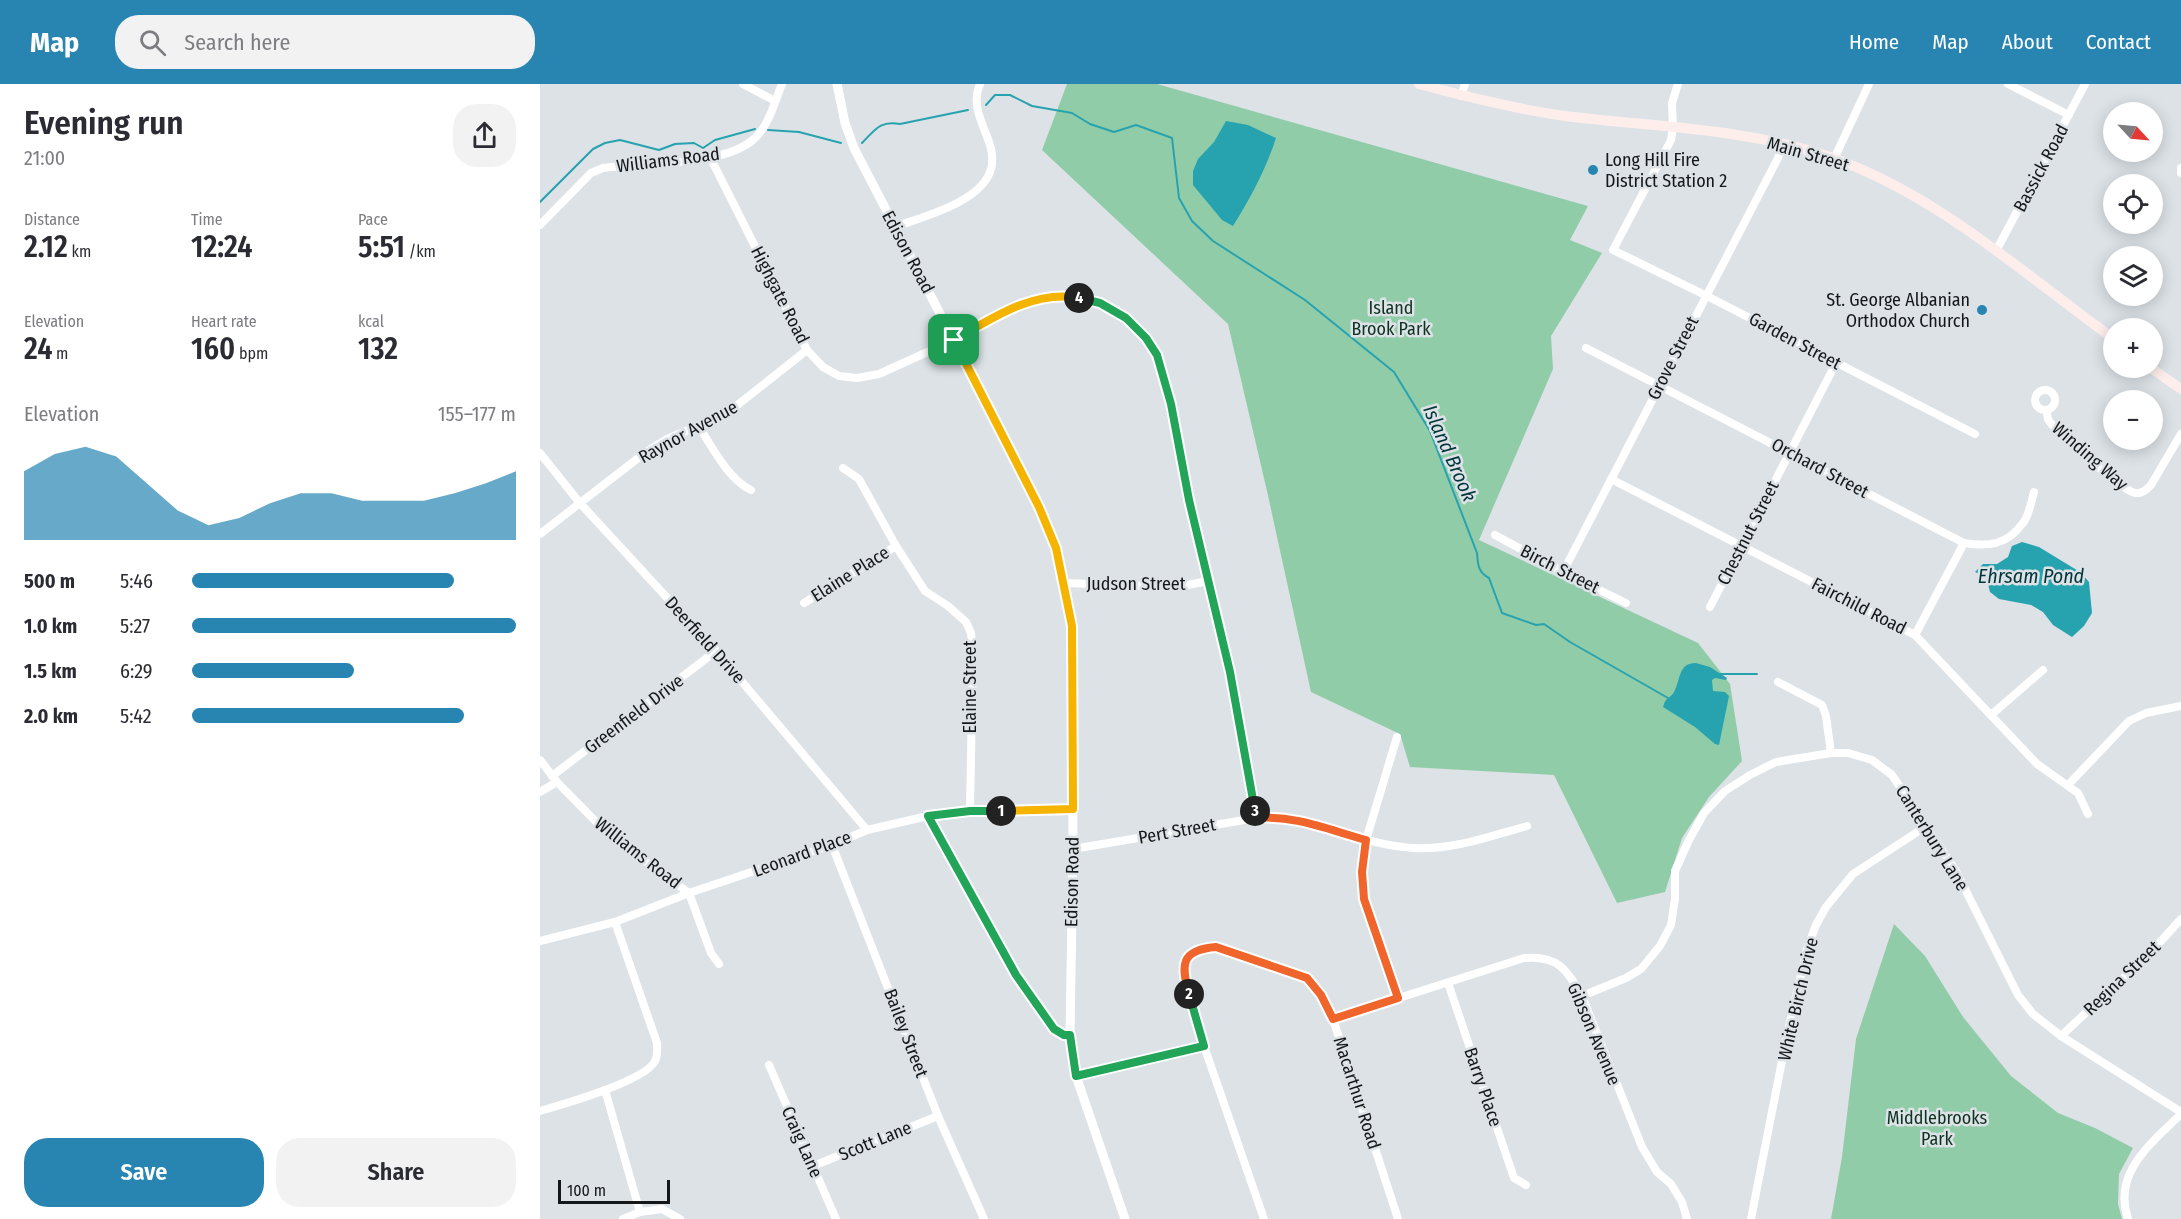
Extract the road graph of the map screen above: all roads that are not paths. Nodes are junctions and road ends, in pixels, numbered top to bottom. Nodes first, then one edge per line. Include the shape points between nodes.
1 (743, 84) edge
2 (782, 84) edge
3 (837, 84) edge
4 (980, 84) edge
5 (1419, 84) edge
6 (1464, 84) edge
7 (1678, 84) edge
8 (1869, 84) edge
9 (2008, 84) edge
10 (2085, 84) edge
11 (1461, 96) junction
12 (775, 101) junction
13 (2069, 116) junction
14 (1673, 128) junction
15 (1783, 143) junction
16 (711, 159) junction
17 (1834, 159) junction
18 (2181, 168) edge
19 (2181, 173) edge
20 (540, 225) edge
21 (895, 227) junction
22 (1996, 251) junction
23 (1706, 295) junction
24 (2103, 331) edge
25 (954, 340) junction
26 (1586, 348) dead end
27 (807, 350) junction
28 (1836, 363) junction
29 (2163, 376) edge
30 (1658, 386) junction
31 (2181, 389) edge
32 (2047, 410) dead end
33 (699, 427) junction
34 (1975, 434) dead end
35 (2181, 434) edge
36 (1790, 452) junction
37 (540, 453) edge
38 (843, 468) dead end
39 (1611, 479) junction
40 (751, 490) dead end
41 (2034, 492) dead end
42 (579, 502) junction
43 (540, 534) edge
44 (1495, 535) dead end
45 (1964, 543) junction
46 (896, 546) junction
47 (1740, 546) junction
48 (1563, 572) junction
49 (1208, 581) junction
50 (1064, 583) junction
51 (804, 603) dead end
52 (1626, 603) dead end
53 (1710, 607) dead end
54 (1915, 635) junction
55 (716, 651) junction
56 (2043, 670) dead end
57 (1778, 682) dead end
58 (2181, 706) edge
59 (1991, 715) junction
60 (1397, 737) dead end
61 (1830, 753) junction
62 (540, 760) edge
63 (554, 779) junction
64 (2068, 786) junction
65 (540, 792) edge
66 (1073, 809) junction
67 (970, 811) junction
68 (2088, 814) dead end
69 (928, 816) junction
70 (1256, 818) junction
71 (1527, 826) dead end
72 (1925, 827) junction
73 (867, 830) junction
74 (1366, 840) junction
75 (832, 845) junction
76 (1073, 849) junction
77 (689, 893) junction
78 (2181, 919) edge
79 (615, 922) junction
80 (540, 940) edge
81 (719, 964) dead end
82 (1448, 983) junction
83 (1582, 996) junction
84 (1398, 998) junction
85 (1333, 1019) junction
86 (1070, 1035) junction
87 (2061, 1036) junction
88 (1204, 1046) junction
89 (769, 1065) dead end
90 (1076, 1076) junction
91 (605, 1090) junction
92 (540, 1112) edge
93 (2181, 1113) edge
94 (938, 1116) junction
95 (813, 1166) junction
96 (1526, 1185) dead end
97 (640, 1212) junction
98 (622, 1219) edge
99 (680, 1219) edge
100 (836, 1219) edge
101 (984, 1219) edge
102 (1125, 1219) edge
103 (1264, 1219) edge
104 (1398, 1219) edge
105 (1687, 1219) edge
106 (1751, 1219) edge
107 (2128, 1219) edge

1 - 12 street
2 - 12 street, Williams Road
3 - 21 street, Edison Road via 854,148
4 - 21 street via 976,106 992,149 992,168 984,184 970,197
5 - 11 main road, Main Street
6 - 11 street
7 - 14 street via 1672,103
8 - 17 street
9 - 13 street
10 - 13 street, Bassick Road
11 - 14 main road, Main Street via 1506,107
12 - 16 street, Williams Road via 756,137
13 - 22 street, Bassick Road
14 - 15 main road, Main Street
14 - 23 street, Garden Street via 1671,140 1613,250
15 - 17 main road, Main Street
15 - 23 street, Grove Street
16 - 20 street, Williams Road via 603,168 591,173
16 - 27 street, Highgate Road
17 - 22 main road, Main Street via 1900,187
18 - 19 street
21 - 25 street, Edison Road
22 - 24 main road, Main Street
23 - 28 street, Garden Street
23 - 30 street, Grove Street
25 - 27 street, Highgate Road via 879,374 857,378 839,376 823,367
25 - 49 street, Highgate Road via 1008,309 1043,298 1073,297 1100,303 1126,318 1157,355
25 - 50 street, Edison Road via 1039,507 1056,548
26 - 30 street, Orchard Street
27 - 33 street, Raynor Avenue via 726,414
28 - 34 street, Garden Street
28 - 36 street, Chestnut Street
29 - 31 main road
30 - 36 street, Orchard Street
30 - 39 street, Grove Street
32 - 35 street, Winding Way via 2049,421 2078,448 2116,483 2138,494 2151,485
33 - 40 street via 735,478
33 - 42 street, Raynor Avenue via 646,452
36 - 45 street, Orchard Street
36 - 47 street, Chestnut Street
37 - 42 street, Deerfield Drive
38 - 46 street, Elaine Street via 860,479
39 - 47 street, Fairchild Road
39 - 48 street, Grove Street
41 - 45 street, Orchard Street via 2024,522 2010,536 1983,547
42 - 43 street, Raynor Avenue
42 - 55 street, Deerfield Drive
44 - 48 street, Birch Street
45 - 54 street
46 - 51 street, Elaine Place
46 - 67 street, Elaine Street via 925,591 959,615 971,633
47 - 53 street, Chestnut Street
47 - 54 street, Fairchild Road
48 - 52 street, Birch Street
49 - 50 street, Judson Street via 1177,586
49 - 70 street, Highgate Road via 1230,672
50 - 66 street, Edison Road via 1072,626
54 - 59 street, Fairchild Road
55 - 63 street, Greenfield Drive
55 - 73 street, Deerfield Drive
56 - 59 street
57 - 61 street via 1822,705
58 - 64 street via 2129,721
59 - 64 street, Fairchild Road via 2037,764
60 - 74 street
61 - 72 street, Canterbury Lane via 1872,760 1892,775
61 - 83 street, Canterbury Lane via 1776,762 1725,791 1704,813 1675,871 1671,925 1660,946 1641,969
62 - 63 street, Williams Road
63 - 65 street, Greenfield Drive
63 - 77 street, Williams Road via 610,836
64 - 68 street, Fairchild Road via 2078,794
66 - 67 street, Leonard Place
66 - 76 street, Edison Road
67 - 69 street, Leonard Place
69 - 73 street, Leonard Place
69 - 86 street via 1016,975 1054,1029
70 - 74 street, Pert Street via 1276,816
70 - 76 street, Pert Street
71 - 74 street, Pert Street via 1439,848
72 - 87 street, Canterbury Lane via 1956,871 2018,995 2033,1014
72 - 106 street, White Birch Drive via 1853,874 1816,925 1787,1035
73 - 75 street, Leonard Place
74 - 84 street via 1364,899
75 - 77 street, Leonard Place
75 - 94 street, Bailey Street
76 - 86 street, Edison Road
77 - 79 street, Leonard Place
77 - 81 street via 711,953
78 - 87 street, Regina Street
79 - 80 street, Leonard Place
79 - 91 street via 657,1043 656,1060 648,1071
82 - 83 street, Gibson Avenue via 1524,957 1541,956 1556,962
82 - 84 street, Gibson Avenue
82 - 96 street, Barry Place via 1514,1178
83 - 105 street, Gibson Avenue via 1642,1147 1657,1172 1671,1184
84 - 85 street, Gibson Avenue
85 - 88 street, Macarthur Road via 1307,978 1216,947 1202,948 1190,956 1183,969
85 - 104 street, Macarthur Road
86 - 90 street, Edison Road
87 - 93 street, Canterbury Lane
88 - 90 street
88 - 103 street, Macarthur Road
89 - 95 street, Craig Lane
90 - 102 street, Edison Road
91 - 92 street
91 - 97 street
93 - 107 street via 2140,1155 2130,1173 2125,1191
94 - 95 street, Scott Lane
94 - 101 street, Bailey Street
95 - 100 street, Craig Lane
97 - 98 street
97 - 99 street via 662,1209

